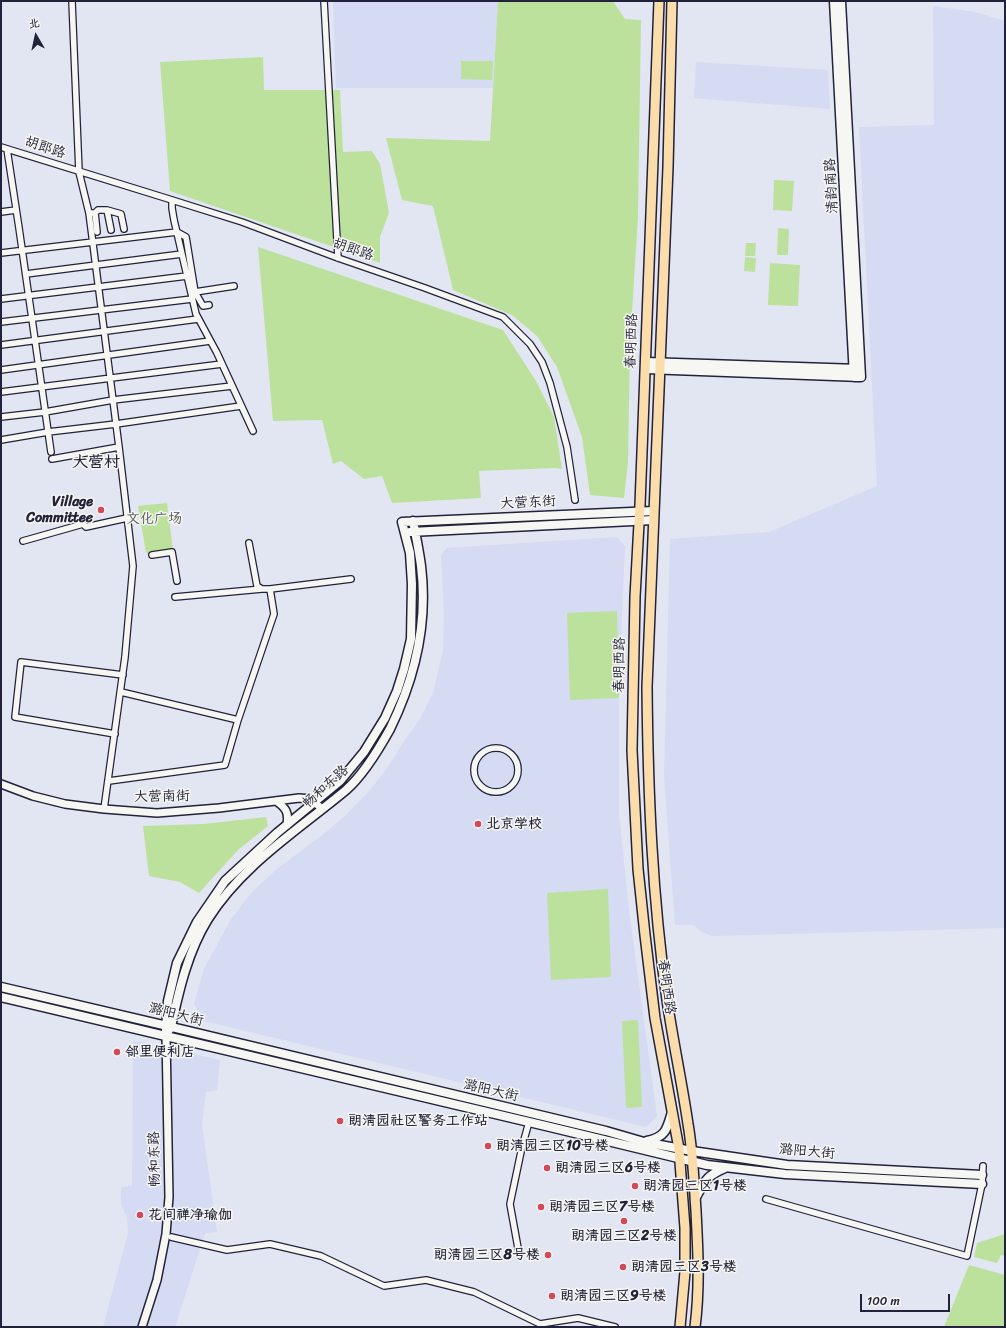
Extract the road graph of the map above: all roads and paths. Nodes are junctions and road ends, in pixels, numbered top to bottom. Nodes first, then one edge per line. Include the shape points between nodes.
1 (72, 1) edge
2 (324, 1) edge
3 (659, 1) edge
4 (672, 1) edge
5 (834, 1) edge
6 (841, 1) edge
7 (4, 148) edge
8 (79, 172) junction
9 (172, 200) junction
10 (16, 210) junction
11 (107, 210) junction
12 (1, 212) edge
13 (92, 213) junction
14 (124, 229) dead end
15 (111, 230) dead end
16 (97, 232) dead end
17 (177, 232) junction
18 (92, 241) junction
19 (22, 250) junction
20 (1, 253) edge
21 (182, 254) junction
22 (338, 258) junction
23 (96, 265) junction
24 (26, 274) junction
25 (187, 276) junction
26 (234, 286) dead end
27 (98, 287) junction
28 (195, 292) junction
29 (29, 296) junction
30 (1, 299) edge
31 (192, 299) junction
32 (209, 305) dead end
33 (101, 310) junction
34 (32, 318) junction
35 (198, 319) junction
36 (1, 322) edge
37 (104, 332) junction
38 (35, 340) junction
39 (210, 341) junction
40 (1, 345) edge
41 (107, 355) junction
42 (222, 364) junction
43 (38, 365) junction
44 (646, 366) junction
45 (660, 366) junction
46 (1, 370) edge
47 (856, 372) junction
48 (110, 379) junction
49 (232, 386) junction
50 (42, 388) junction
51 (1, 392) edge
52 (113, 400) junction
53 (241, 406) junction
54 (45, 412) junction
55 (1, 417) edge
56 (116, 424) junction
57 (253, 431) dead end
58 (48, 432) junction
59 (1, 440) edge
60 (119, 447) junction
61 (575, 500) dead end
62 (654, 515) junction
63 (640, 516) junction
64 (127, 518) junction
65 (413, 521) junction
66 (402, 522) joint
67 (405, 532) junction
68 (415, 532) junction
69 (23, 541) dead end
70 (249, 543) dead end
71 (152, 555) dead end
72 (351, 579) dead end
73 (177, 581) dead end
74 (262, 589) junction
75 (270, 589) junction
76 (175, 597) dead end
77 (123, 676) junction
78 (121, 692) junction
79 (238, 720) junction
80 (115, 734) junction
81 (501, 749) joint
82 (108, 781) junction
83 (1, 784) edge
84 (276, 801) junction
85 (315, 802) junction
86 (104, 809) junction
87 (322, 809) junction
88 (287, 825) junction
89 (1, 987) edge
90 (1, 997) edge
91 (169, 1026) junction
92 (166, 1036) junction
93 (670, 1100) junction
94 (672, 1111) junction
95 (529, 1122) junction
96 (688, 1122) junction
97 (644, 1142) junction
98 (692, 1152) junction
99 (679, 1153) junction
100 (693, 1161) junction
101 (983, 1166) dead end
102 (726, 1168) junction
103 (982, 1179) junction
104 (695, 1199) junction
105 (766, 1200) dead end
106 (171, 1236) dead end
107 (518, 1248) dead end
108 (142, 1327) edge
109 (615, 1327) edge
110 (680, 1327) edge
111 (695, 1327) edge

1 - 8 street
2 - 22 street
3 - 44 main road, 春明西路
4 - 45 main road, 春明西路
5 - 47 main road, 清韵南路
6 - 47 main road, 清韵南路
7 - 8 street, 胡郎路
7 - 10 street
8 - 9 street, 胡郎路
8 - 13 street
9 - 17 street
9 - 22 street, 胡郎路 via 242,222
10 - 12 street
10 - 19 street
11 - 13 street
11 - 14 street via 121,214
11 - 15 street
13 - 16 street
13 - 18 street
17 - 18 street
17 - 21 street
17 - 28 street via 186,237
18 - 19 street
18 - 23 street
19 - 20 street
19 - 24 street
21 - 23 street
21 - 25 street
22 - 61 street, 胡郎路 via 503,317 530,344 542,362 550,383 567,447
23 - 24 street
23 - 27 street
24 - 29 street
25 - 27 street
25 - 31 street
26 - 28 street
27 - 29 street
27 - 33 street
28 - 32 street via 203,306
29 - 30 street
29 - 34 street
31 - 33 street
31 - 35 street
33 - 34 street
33 - 37 street
34 - 36 street
34 - 38 street
35 - 37 street
35 - 39 street
37 - 38 street
37 - 41 street
38 - 40 street
38 - 43 street
39 - 41 street
39 - 42 street
41 - 43 street
41 - 48 street
42 - 48 street
42 - 49 street
43 - 46 street
43 - 50 street
44 - 45 main road
44 - 63 main road, 春明西路
45 - 47 main road
45 - 62 main road, 春明西路
48 - 50 street
48 - 52 street
49 - 52 street
49 - 53 street
50 - 51 street
50 - 54 street
52 - 54 street
52 - 56 street
53 - 56 street
53 - 57 street
54 - 55 street
54 - 58 street
56 - 58 street
56 - 60 street
58 - 59 street
58 - 60 street via 51,455
60 - 64 street
62 - 63 main road, 大营东街
62 - 96 main road, 春明西路 via 647,687 650,826 654,895 667,1000
63 - 65 main road, 大营东街
63 - 68 main road, 大营东街
63 - 93 main road, 春明西路 via 635,597 632,750 636,846 655,1018
64 - 69 street via 86,527 83,524
64 - 77 street via 133,566
65 - 66 main road, 大营东街
65 - 68 main road, 畅和东路
66 - 67 main road, 畅和东路
67 - 68 main road, 大营东街
67 - 85 main road, 畅和东路 via 410,553 411,639 397,691 385,718 364,752 340,781
68 - 87 main road, 畅和东路 via 422,567 423,619 411,679 400,709 366,767 348,788
70 - 74 street via 258,586
71 - 73 street via 172,552
72 - 75 street
74 - 75 street
74 - 76 street
75 - 79 street via 274,614
77 - 78 street
77 - 80 street via 22,662 15,717
78 - 79 street
78 - 80 street
79 - 82 street via 225,765
80 - 82 street
81 - 81 street via 487,750 477,760 475,774 478,781 489,791 504,790 511,786 518,775 513,755
82 - 86 street
83 - 86 street, 大营南街 via 65,804
84 - 85 street, 大营南街 via 299,798
84 - 86 street, 大营南街 via 157,813
84 - 88 street via 286,811
85 - 87 street
85 - 88 main road, 畅和东路
87 - 91 main road, 畅和东路 via 259,859 232,886 208,919 194,947
88 - 91 main road, 畅和东路 via 225,880 197,922 177,963 168,1001
89 - 91 main road, 潞阳大街
90 - 92 main road, 潞阳大街
91 - 92 main road, 畅和东路
91 - 97 main road, 潞阳大街
92 - 95 main road, 潞阳大街
92 - 108 street, 畅和东路 via 169,1197 167,1226 157,1280
93 - 94 main road, 春明西路
93 - 96 main road via 677,1107 679,1124 683,1126
94 - 97 main road via 668,1126 659,1138
94 - 99 main road, 春明西路
95 - 99 main road, 潞阳大街
95 - 107 street via 510,1204
96 - 98 main road, 春明西路
97 - 99 main road, 潞阳大街
98 - 99 main road, 潞阳大街
98 - 100 main road, 春明西路
98 - 103 main road, 潞阳大街 via 787,1165
99 - 100 main road, 潞阳大街
99 - 110 main road, 春明西路 via 685,1228 685,1272
100 - 102 main road, 潞阳大街
100 - 104 main road, 春明西路
101 - 103 street
102 - 103 main road, 潞阳大街 via 785,1174
102 - 104 main road via 706,1178
103 - 105 street via 967,1256
104 - 111 main road, 春明西路 via 699,1263
106 - 109 street via 227,1250 270,1244 321,1256 384,1286 426,1280 474,1292 540,1324 578,1318

